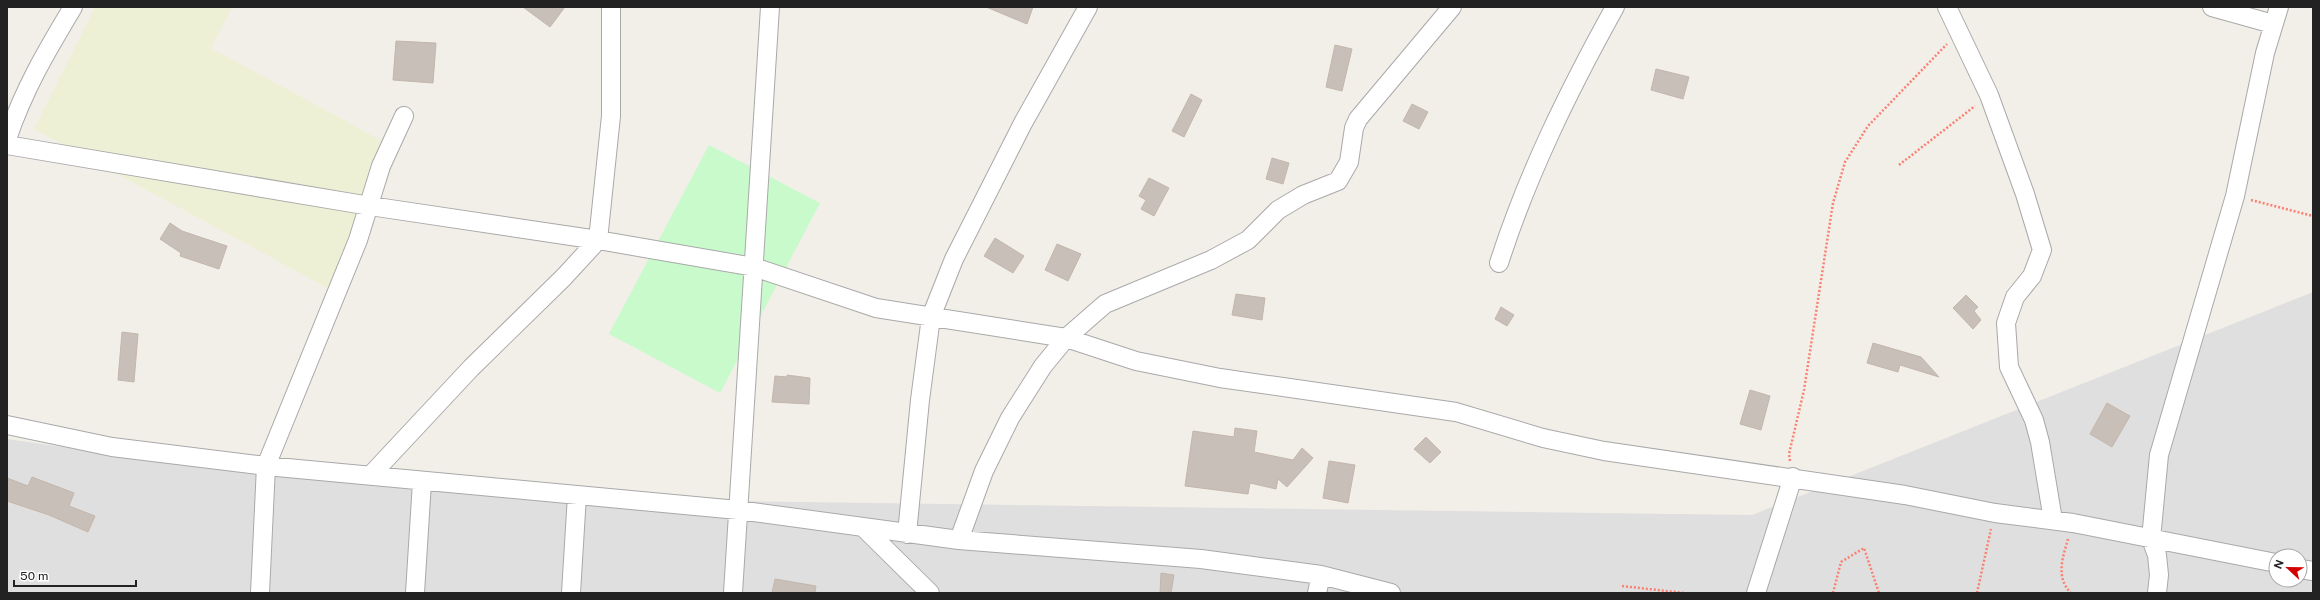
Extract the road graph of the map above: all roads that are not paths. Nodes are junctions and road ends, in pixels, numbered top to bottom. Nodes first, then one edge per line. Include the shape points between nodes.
1 (73, 7) edge
2 (611, 7) edge
3 (770, 7) edge
4 (1088, 7) edge
5 (1452, 7) edge
6 (1615, 7) edge
7 (1947, 7) edge
8 (2212, 7) edge
9 (2279, 7) edge
10 (2273, 24) junction
11 (404, 116) dead end
12 (7, 139) edge
13 (7, 145) edge
14 (370, 206) junction
15 (598, 240) junction
16 (1499, 263) dead end
17 (754, 267) junction
18 (931, 317) junction
19 (1066, 338) junction
20 (7, 425) edge
21 (266, 466) junction
22 (370, 476) junction
23 (1792, 477) junction
24 (422, 482) junction
25 (577, 496) junction
26 (738, 510) junction
27 (2052, 520) junction
28 (864, 528) junction
29 (907, 534) junction
30 (2151, 539) junction
31 (959, 540) junction
32 (2268, 561) edge
33 (1321, 575) junction
34 (260, 593) edge
35 (415, 593) edge
36 (571, 593) edge
37 (733, 593) edge
38 (930, 593) edge
39 (1317, 593) edge
40 (1391, 593) edge
41 (1756, 593) edge
42 (2158, 593) edge

1 - 12 street via 40,62 20,102
2 - 15 street via 612,116
3 - 17 street
4 - 18 street via 1023,122 954,259
5 - 19 street via 1358,119 1354,128 1349,162 1338,181 1303,195 1278,210 1248,240 1211,260 1105,304
6 - 16 street via 1552,126 1516,211
7 - 27 street via 1989,95 2026,194 2042,250 2032,276 2015,297 2006,323 2008,368 2034,420 2040,442
8 - 10 street
9 - 10 street
10 - 30 street via 2235,196 2159,455
11 - 14 street via 381,166
13 - 14 street
14 - 15 street
14 - 21 street
15 - 17 street
15 - 22 street via 471,368
17 - 18 street via 876,308
17 - 26 street
18 - 19 street
18 - 29 street
19 - 23 street via 1136,361 1220,378 1456,412 1543,438 1604,451
19 - 31 street via 1043,366 1010,418 984,471
20 - 21 street via 112,447
21 - 22 street
21 - 34 street
22 - 24 street
23 - 27 street via 1905,495 1995,513
23 - 41 street
24 - 25 street
24 - 35 street
25 - 26 street
25 - 36 street
26 - 28 street
26 - 37 street
27 - 30 street
28 - 29 street
28 - 38 street
29 - 31 street
30 - 32 street
30 - 42 street via 2157,555
31 - 33 street via 1201,559
33 - 39 street
33 - 40 street

